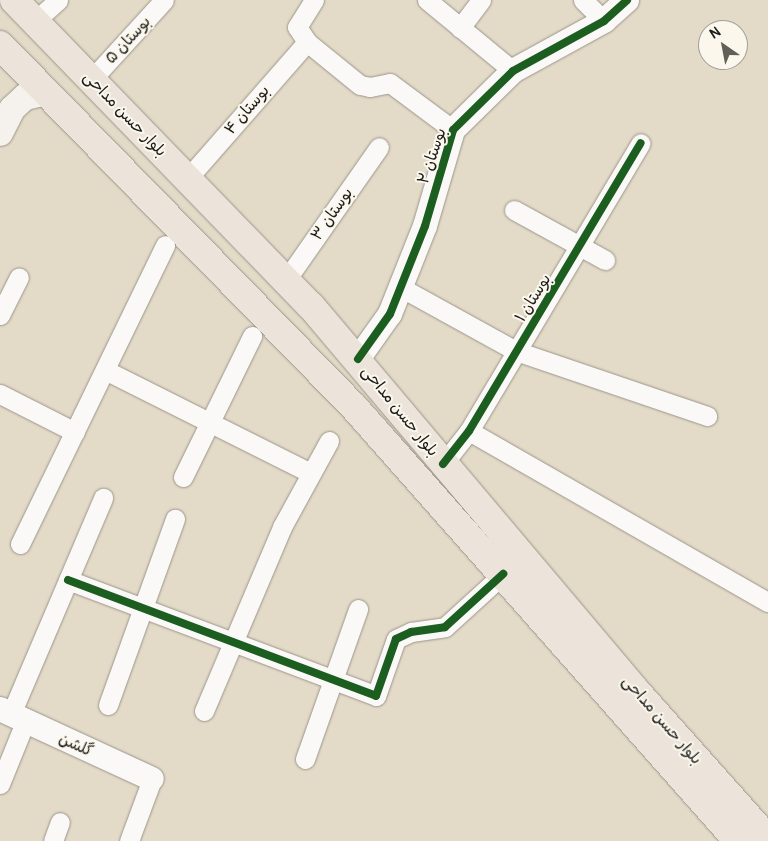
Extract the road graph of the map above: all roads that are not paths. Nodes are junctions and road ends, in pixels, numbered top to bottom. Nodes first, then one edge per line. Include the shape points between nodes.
1 (14, 0) edge
2 (58, 0) edge
3 (164, 0) edge
4 (314, 0) edge
5 (427, 0) edge
6 (481, 0) edge
7 (583, 0) edge
8 (627, 0) edge
9 (35, 21) junction
10 (604, 21) junction
11 (460, 28) junction
12 (307, 42) junction
13 (0, 45) edge
14 (513, 71) junction
15 (91, 80) junction
16 (46, 92) junction
17 (2, 122) edge
18 (453, 130) junction
19 (641, 143) dead end
20 (379, 147) dead end
21 (187, 179) junction
22 (514, 210) dead end
23 (165, 244) dead end
24 (581, 247) junction
25 (606, 260) dead end
26 (19, 278) dead end
27 (400, 286) junction
28 (292, 287) junction
29 (0, 315) edge
30 (260, 329) junction
31 (516, 351) junction
32 (358, 359) junction
33 (105, 370) junction
34 (331, 385) junction
35 (0, 394) edge
36 (707, 416) dead end
37 (209, 422) junction
38 (469, 431) junction
39 (75, 432) junction
40 (329, 441) dead end
41 (443, 464) junction
42 (311, 473) junction
43 (183, 477) dead end
44 (103, 498) dead end
45 (175, 518) dead end
46 (20, 544) dead end
47 (503, 574) junction
48 (68, 580) junction
49 (768, 602) edge
50 (143, 606) junction
51 (358, 609) dead end
52 (233, 640) junction
53 (333, 679) junction
54 (108, 705) dead end
55 (204, 711) dead end
56 (12, 715) edge
57 (305, 759) dead end
58 (152, 779) joint
59 (0, 784) edge
60 (60, 822) dead end
61 (768, 839) edge
62 (53, 841) edge
63 (129, 841) edge
64 (738, 841) edge

1 - 9 main road, بلوار حسن مداحی
2 - 9 street
3 - 15 street, بوستان ۵
4 - 12 street via 297,27
5 - 11 street
6 - 11 street
7 - 10 street
8 - 10 street, بوستان ۲
9 - 15 main road, بلوار حسن مداحی
10 - 14 street, بوستان ۲
11 - 14 street
12 - 18 street via 360,85 370,88 390,83
12 - 21 street, بوستان ۴
13 - 16 main road, بلوار حسن مداحی
14 - 18 street, بوستان ۲
15 - 21 main road, بلوار حسن مداحی
16 - 17 main road via 25,97
16 - 30 main road, بلوار حسن مداحی
18 - 27 street, بوستان ۲ via 425,226
19 - 24 street, بوستان ۱
20 - 28 street, بوستان ۳
21 - 28 main road, بلوار حسن مداحی
22 - 24 street
23 - 33 street
24 - 25 street
24 - 31 street, بوستان ۱
26 - 29 street
27 - 31 street
27 - 32 street, بوستان ۲ via 390,314
28 - 30 main road via 302,310 299,317 286,325
28 - 32 main road, بلوار حسن مداحی
30 - 34 main road, بلوار حسن مداحی
30 - 37 street
31 - 36 street
31 - 38 street, بوستان ۱
32 - 34 main road via 338,362 331,373
32 - 41 main road, بلوار حسن مداحی
33 - 37 street
33 - 39 street
34 - 47 main road, بلوار حسن مداحی
35 - 39 street
37 - 42 street
37 - 43 street
38 - 41 street, بوستان ۱
38 - 49 street
39 - 46 street
40 - 42 street
41 - 61 main road, بلوار حسن مداحی via 636,691
42 - 52 street via 282,527
44 - 48 street
45 - 50 street
47 - 53 street via 445,627 411,632 396,639 376,696
47 - 64 main road, بلوار حسن مداحی
48 - 50 street
48 - 56 street
50 - 52 street
50 - 54 street
51 - 53 street
52 - 53 street
52 - 55 street
53 - 57 street
56 - 58 street, گلشن
56 - 59 street
58 - 63 street
60 - 62 street

